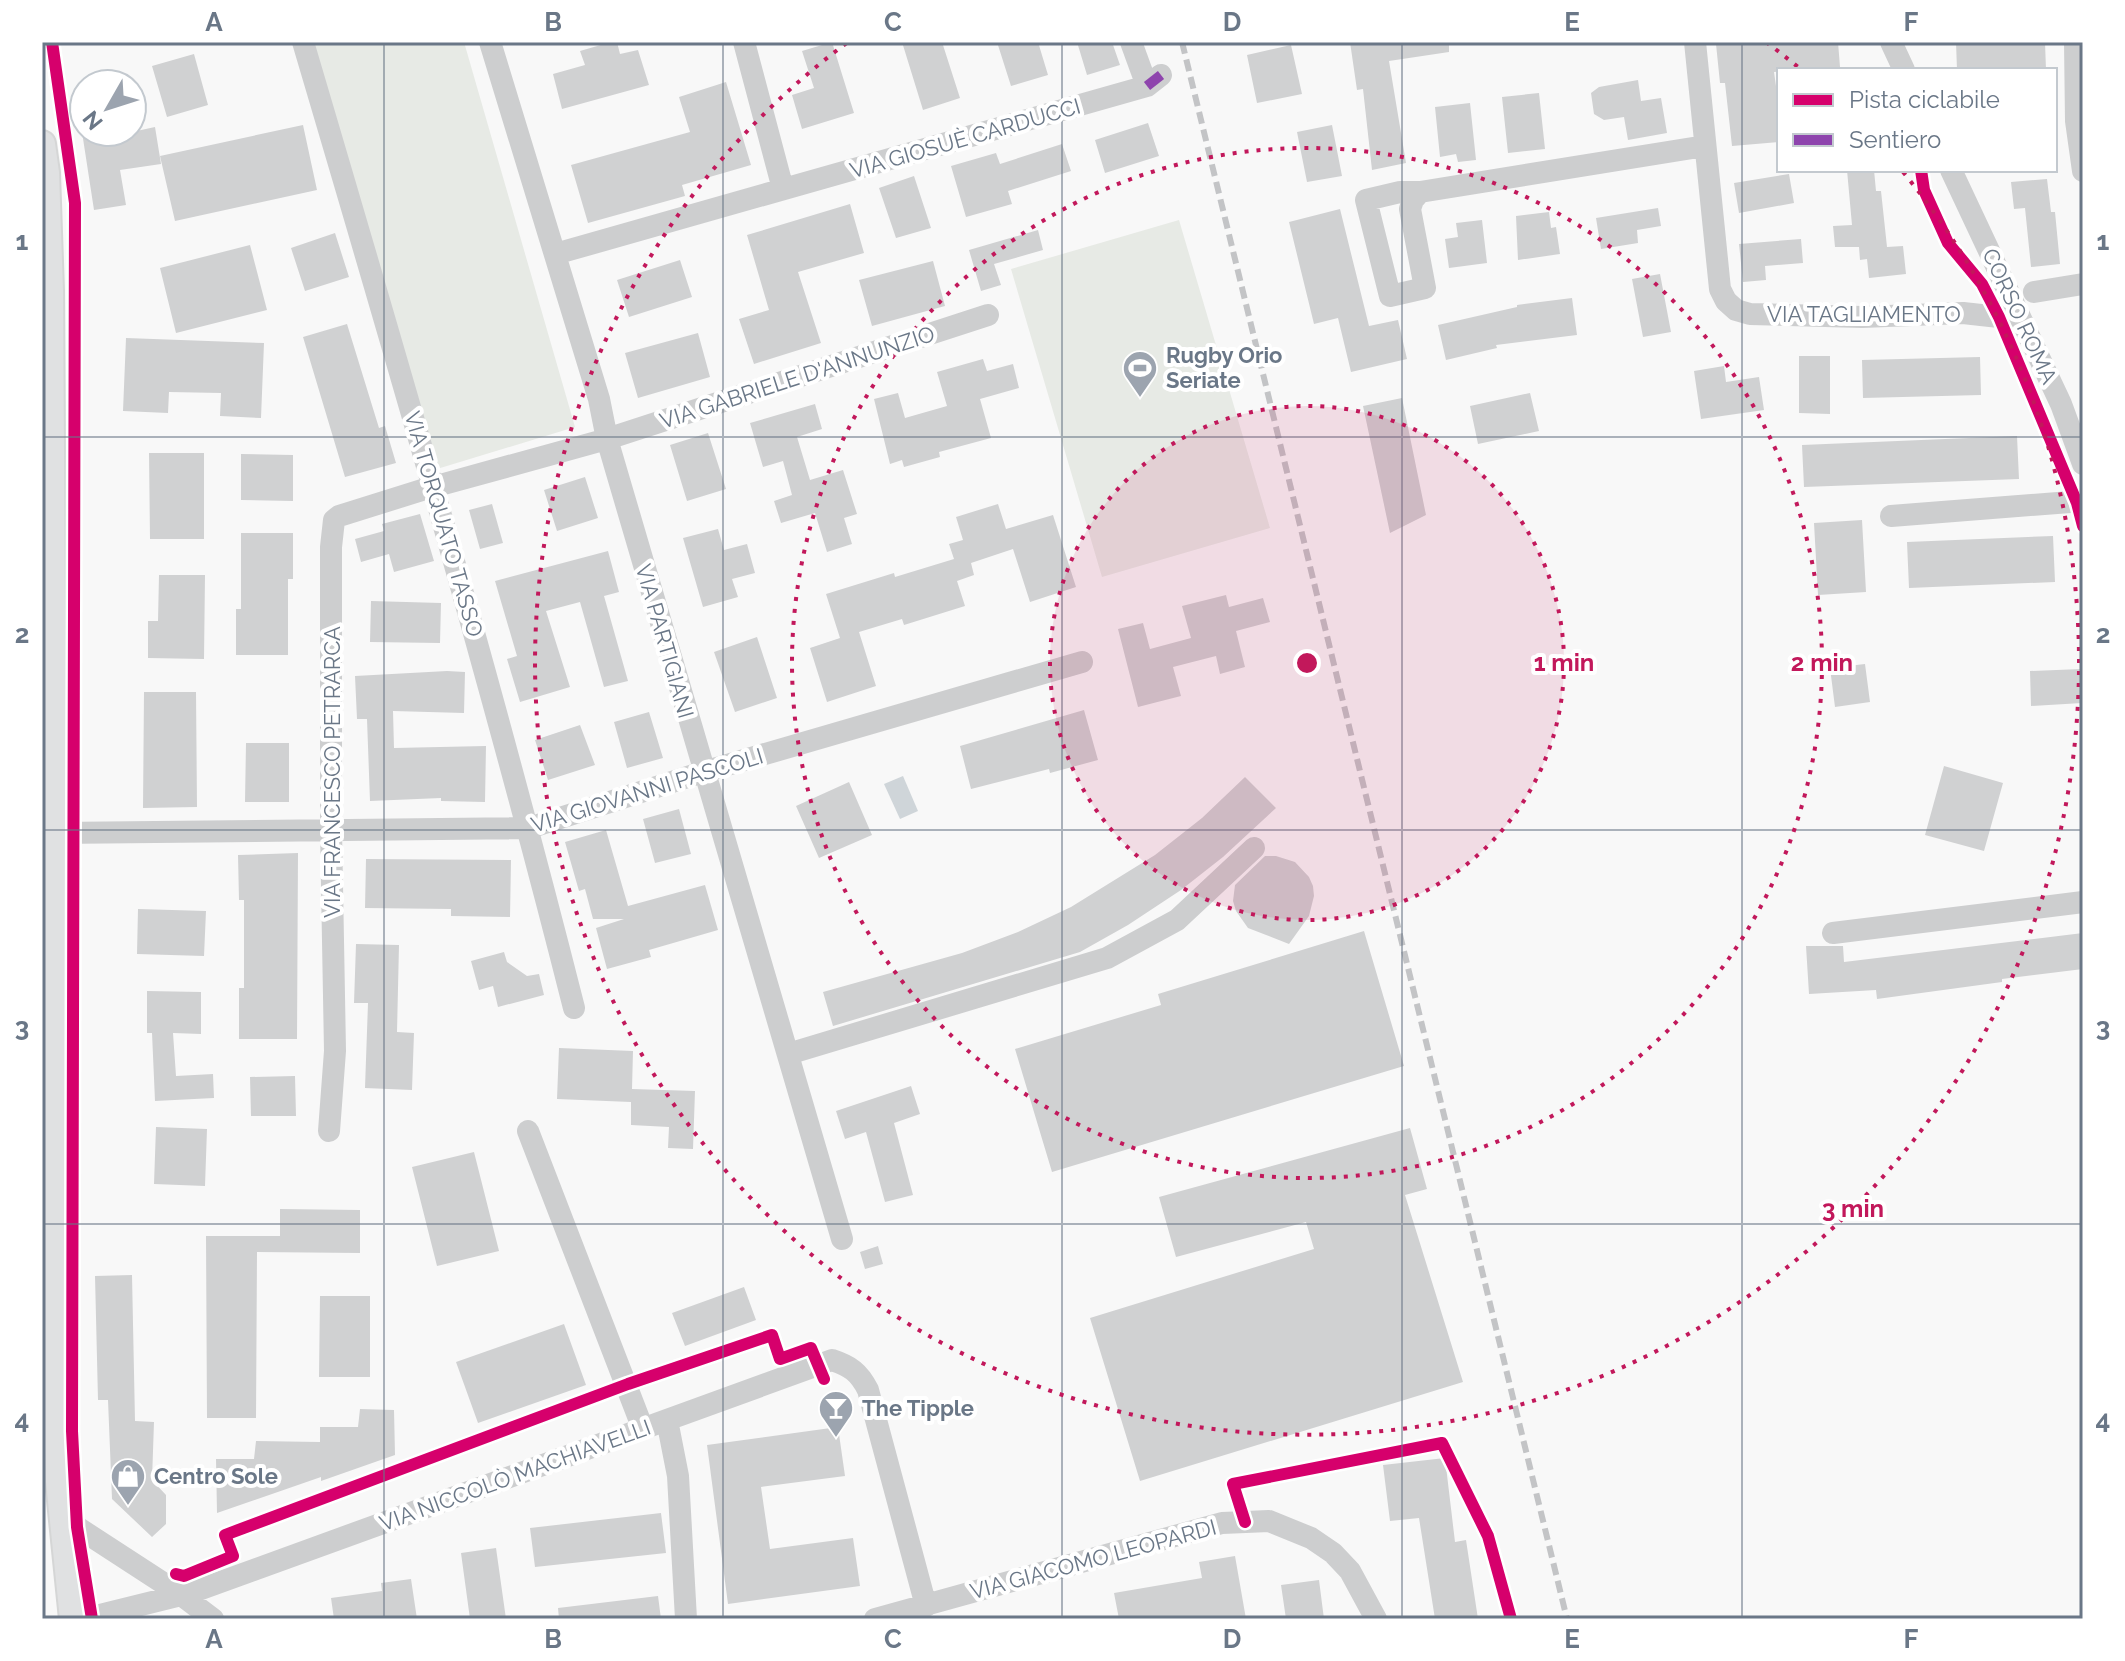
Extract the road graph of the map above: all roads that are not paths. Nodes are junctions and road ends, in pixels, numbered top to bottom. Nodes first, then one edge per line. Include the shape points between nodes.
1 (303, 42) edge
2 (490, 42) edge
3 (744, 42) edge
4 (1131, 42) edge
5 (1695, 42) edge
6 (1891, 42) edge
7 (2075, 42) edge
8 (1903, 68) edge
9 (2080, 99) edge
10 (42, 144) edge
11 (1705, 146) junction
12 (2083, 171) edge
13 (1952, 172) edge
14 (783, 189) junction
15 (1420, 192) junction
16 (555, 254) junction
17 (2083, 284) edge
18 (46, 290) edge
19 (2034, 292) dead end
20 (2018, 313) junction
21 (988, 315) dead end
22 (607, 439) junction
23 (2083, 464) edge
24 (435, 487) junction
25 (2083, 501) edge
26 (1891, 516) dead end
27 (1082, 662) dead end
28 (703, 772) junction
29 (48, 780) edge
30 (529, 828) junction
31 (331, 830) junction
32 (55, 833) junction
33 (1254, 848) dead end
34 (2083, 902) edge
35 (1833, 933) dead end
36 (574, 1008) dead end
37 (788, 1054) junction
38 (49, 1127) edge
39 (329, 1131) dead end
40 (528, 1131) dead end
41 (842, 1239) dead end
42 (667, 1420) junction
43 (643, 1429) junction
44 (51, 1477) edge
45 (62, 1520) junction
46 (180, 1594) junction
47 (926, 1606) junction
48 (73, 1619) edge
49 (213, 1619) edge
50 (686, 1619) edge
51 (875, 1619) edge
52 (1376, 1619) edge

1 - 24 street, VIA TORQUATO TASSO
2 - 16 street, VIA PARTIGIANI
3 - 14 street
4 - 14 street, VIA GIOSUÈ CARDUCCI via 1154,80
5 - 11 street, VIA TAGLIAMENTO
6 - 8 street
7 - 9 street
9 - 12 street
10 - 18 main road
11 - 15 street
11 - 20 street, VIA TAGLIAMENTO via 1720,289 1736,310 1862,317
13 - 20 street, CORSO ROMA
14 - 16 street, VIA GIOSUÈ CARDUCCI
15 - 15 street via 1410,209 1425,288 1390,296 1366,200
16 - 22 street, VIA PARTIGIANI
17 - 19 street
18 - 29 main road
20 - 23 street, CORSO ROMA
21 - 22 street, VIA GABRIELE D'ANNUNZIO
22 - 24 street, VIA GABRIELE D'ANNUNZIO
22 - 28 street, VIA PARTIGIANI
24 - 30 street, VIA TORQUATO TASSO
24 - 31 street, VIA FRANCESCO PETRARCA via 339,516 332,526
25 - 26 street
27 - 28 street, VIA GIOVANNI PASCOLI
28 - 30 street, VIA GIOVANNI PASCOLI
28 - 37 street, VIA PARTIGIANI
29 - 32 main road
30 - 31 street, VIA GIOVANNI PASCOLI
30 - 36 street, VIA TORQUATO TASSO
31 - 32 street, VIA GIOVANNI PASCOLI
31 - 39 street, VIA FRANCESCO PETRARCA via 335,1051
32 - 38 main road
33 - 37 street via 1177,920 1107,958
34 - 35 street
37 - 41 street, VIA PARTIGIANI
38 - 44 main road
40 - 43 street
42 - 43 street, VIA NICCOLÒ MACHIAVELLI
42 - 47 street, VIA NICCOLÒ MACHIAVELLI via 832,1360 850,1366 868,1390
42 - 50 street via 678,1476
43 - 46 street, VIA NICCOLÒ MACHIAVELLI
44 - 45 main road
45 - 46 street
45 - 48 main road
46 - 48 street, VIA NICCOLÒ MACHIAVELLI
46 - 49 street
47 - 51 street, VIA GIACOMO LEOPARDI
47 - 52 street, VIA GIACOMO LEOPARDI via 1222,1523 1269,1521 1294,1529 1333,1553 1350,1571

